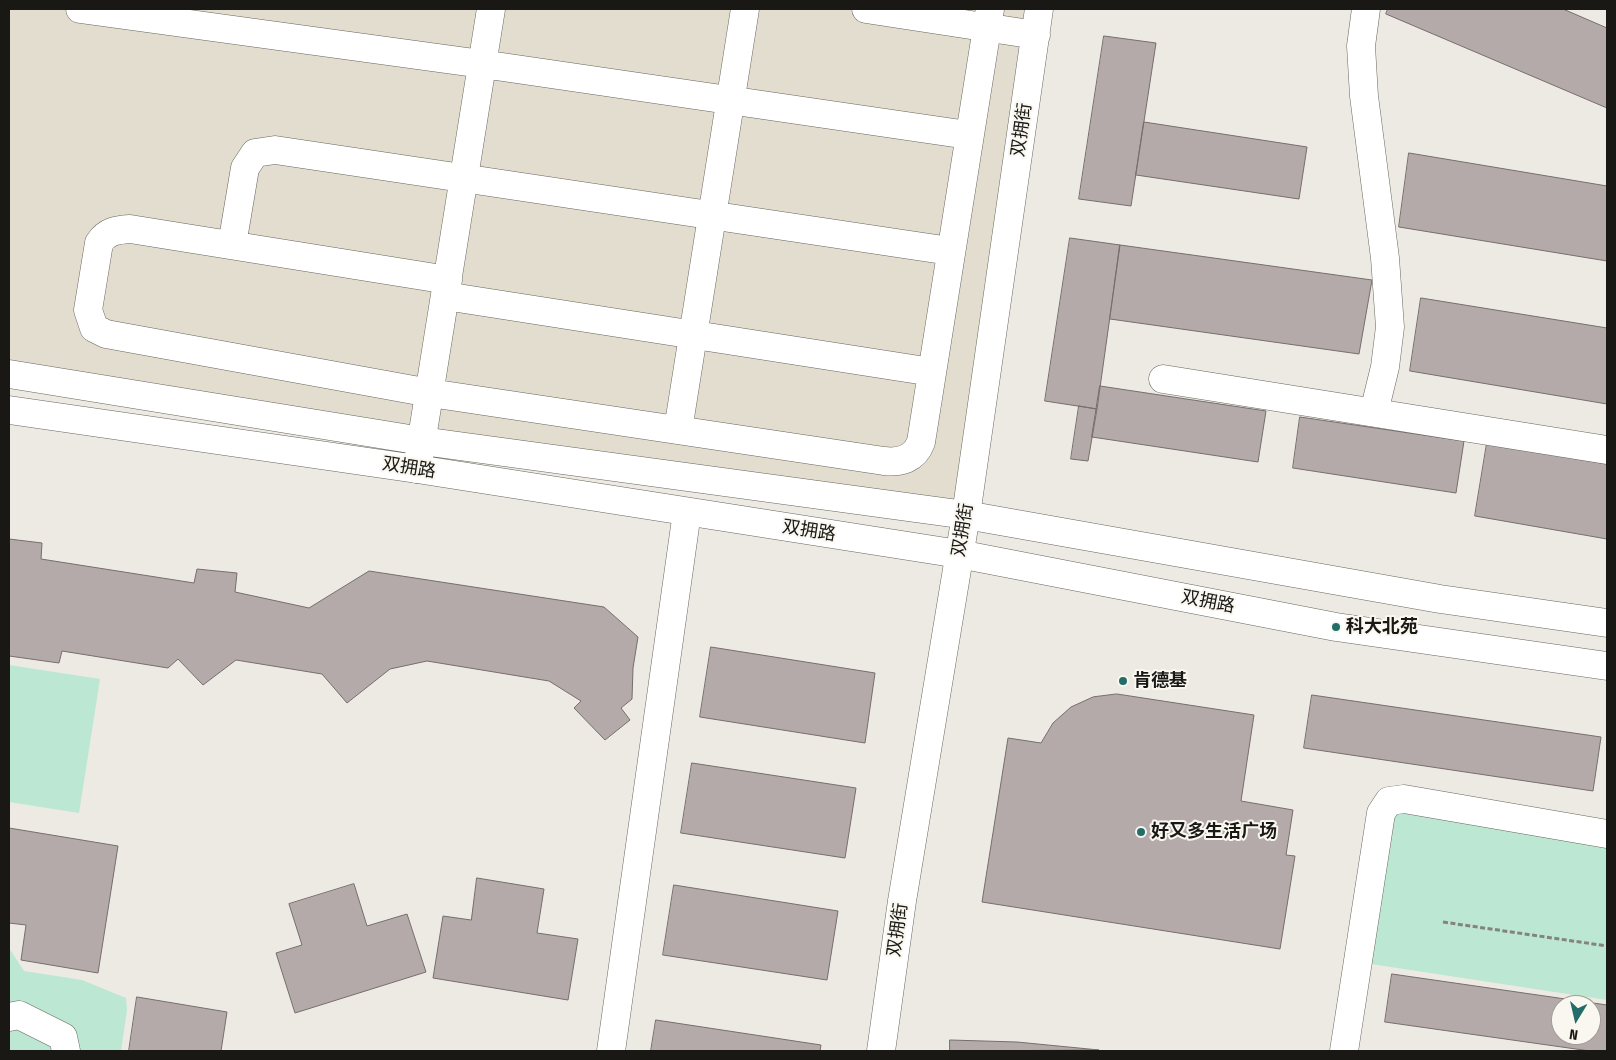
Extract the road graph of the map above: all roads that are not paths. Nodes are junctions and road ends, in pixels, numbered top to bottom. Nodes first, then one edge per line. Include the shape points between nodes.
1 (80, 9) edge
2 (490, 9) edge
3 (745, 9) edge
4 (866, 9) edge
5 (1366, 9) edge
6 (988, 18) edge
7 (1037, 22) edge
8 (482, 64) junction
9 (731, 100) junction
10 (968, 135) junction
11 (464, 179) junction
12 (712, 216) junction
13 (232, 246) junction
14 (950, 251) junction
15 (447, 288) junction
16 (693, 335) junction
17 (932, 372) junction
18 (9, 374) edge
19 (1163, 378) dead end
20 (430, 393) junction
21 (9, 410) edge
22 (1374, 412) junction
23 (678, 430) junction
24 (422, 441) junction
25 (1607, 450) edge
26 (417, 469) junction
27 (687, 512) junction
28 (966, 515) junction
29 (959, 554) junction
30 (1607, 623) edge
31 (1607, 666) edge
32 (1607, 834) edge
33 (9, 1017) edge
34 (66, 1051) edge
35 (611, 1051) edge
36 (881, 1051) edge
37 (1344, 1051) edge

1 - 8 street
2 - 8 street
3 - 9 street
4 - 6 street
5 - 22 street via 1361,46 1364,96 1385,258 1390,327
6 - 7 street
6 - 10 street
7 - 28 street, 双拥街
8 - 9 street
8 - 11 street
9 - 10 street
9 - 12 street
10 - 14 street
11 - 12 street
11 - 13 street via 263,150 255,152 245,168
11 - 15 street
12 - 14 street
12 - 16 street
13 - 15 street
13 - 20 street via 130,229 105,234 99,243 88,310 94,328 106,334
14 - 17 street
15 - 16 street
15 - 20 street
16 - 17 street
16 - 23 street
17 - 23 street via 918,451 898,462
18 - 24 street, 双拥路
19 - 22 street
20 - 23 street
20 - 24 street
21 - 26 street, 双拥路
22 - 25 street
24 - 26 street
24 - 28 street, 双拥路
26 - 27 street, 双拥路
27 - 29 street, 双拥路
27 - 35 street
28 - 29 street, 双拥街
28 - 30 street, 双拥路 via 1440,599
29 - 31 street, 双拥路 via 1336,627
29 - 36 street, 双拥街
32 - 37 street via 1404,799 1389,801 1381,813
33 - 34 street via 19,1015 63,1037

